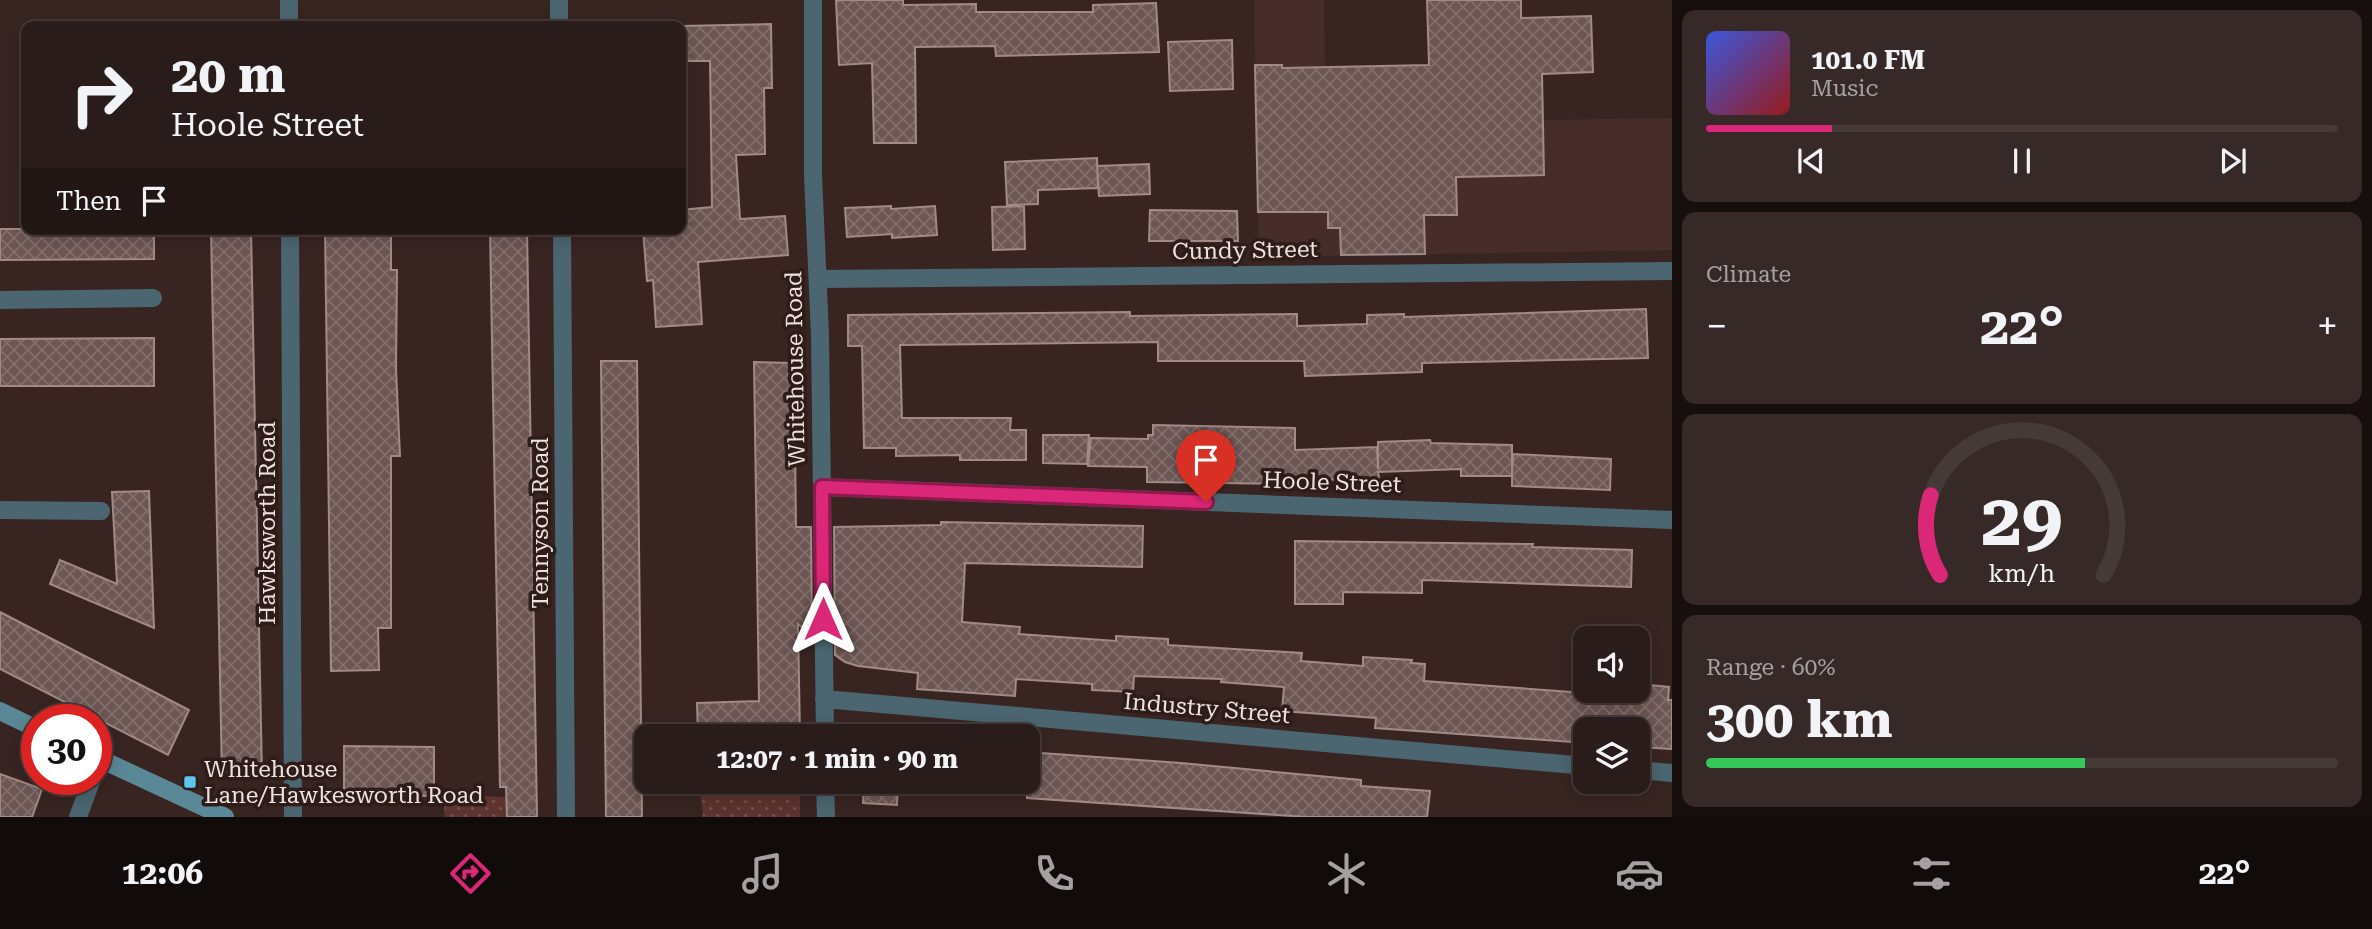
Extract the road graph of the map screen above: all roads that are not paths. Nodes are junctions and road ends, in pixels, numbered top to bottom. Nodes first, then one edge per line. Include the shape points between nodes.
1 (289, 0) edge
2 (559, 0) edge
3 (813, 0) edge
4 (289, 21) edge
5 (559, 21) edge
6 (290, 235) edge
7 (562, 235) edge
8 (1672, 271) edge
9 (818, 279) junction
10 (153, 298) dead end
11 (0, 300) edge
12 (822, 487) junction
13 (0, 510) edge
14 (101, 511) dead end
15 (1672, 520) edge
16 (824, 699) junction
17 (0, 711) edge
18 (21, 721) edge
19 (824, 724) edge
20 (1573, 765) edge
21 (112, 767) edge
22 (1650, 771) edge
23 (1672, 773) edge
24 (825, 794) edge
25 (86, 795) edge
26 (78, 817) edge
27 (225, 817) edge
28 (293, 817) edge
29 (566, 817) edge
30 (826, 817) edge

1 - 4 street
2 - 5 street
3 - 9 street, Whitehouse Road
6 - 28 street, Hawksworth Road
7 - 29 street, Tennyson Road
8 - 9 street, Cundy Street
9 - 12 street, Whitehouse Road
10 - 11 street
12 - 15 street, Hoole Street
12 - 16 street, Whitehouse Road
13 - 14 street
16 - 19 street, Whitehouse Road
16 - 20 street, Industry Street
17 - 18 street
21 - 27 street
22 - 23 street
24 - 30 street
25 - 26 street

